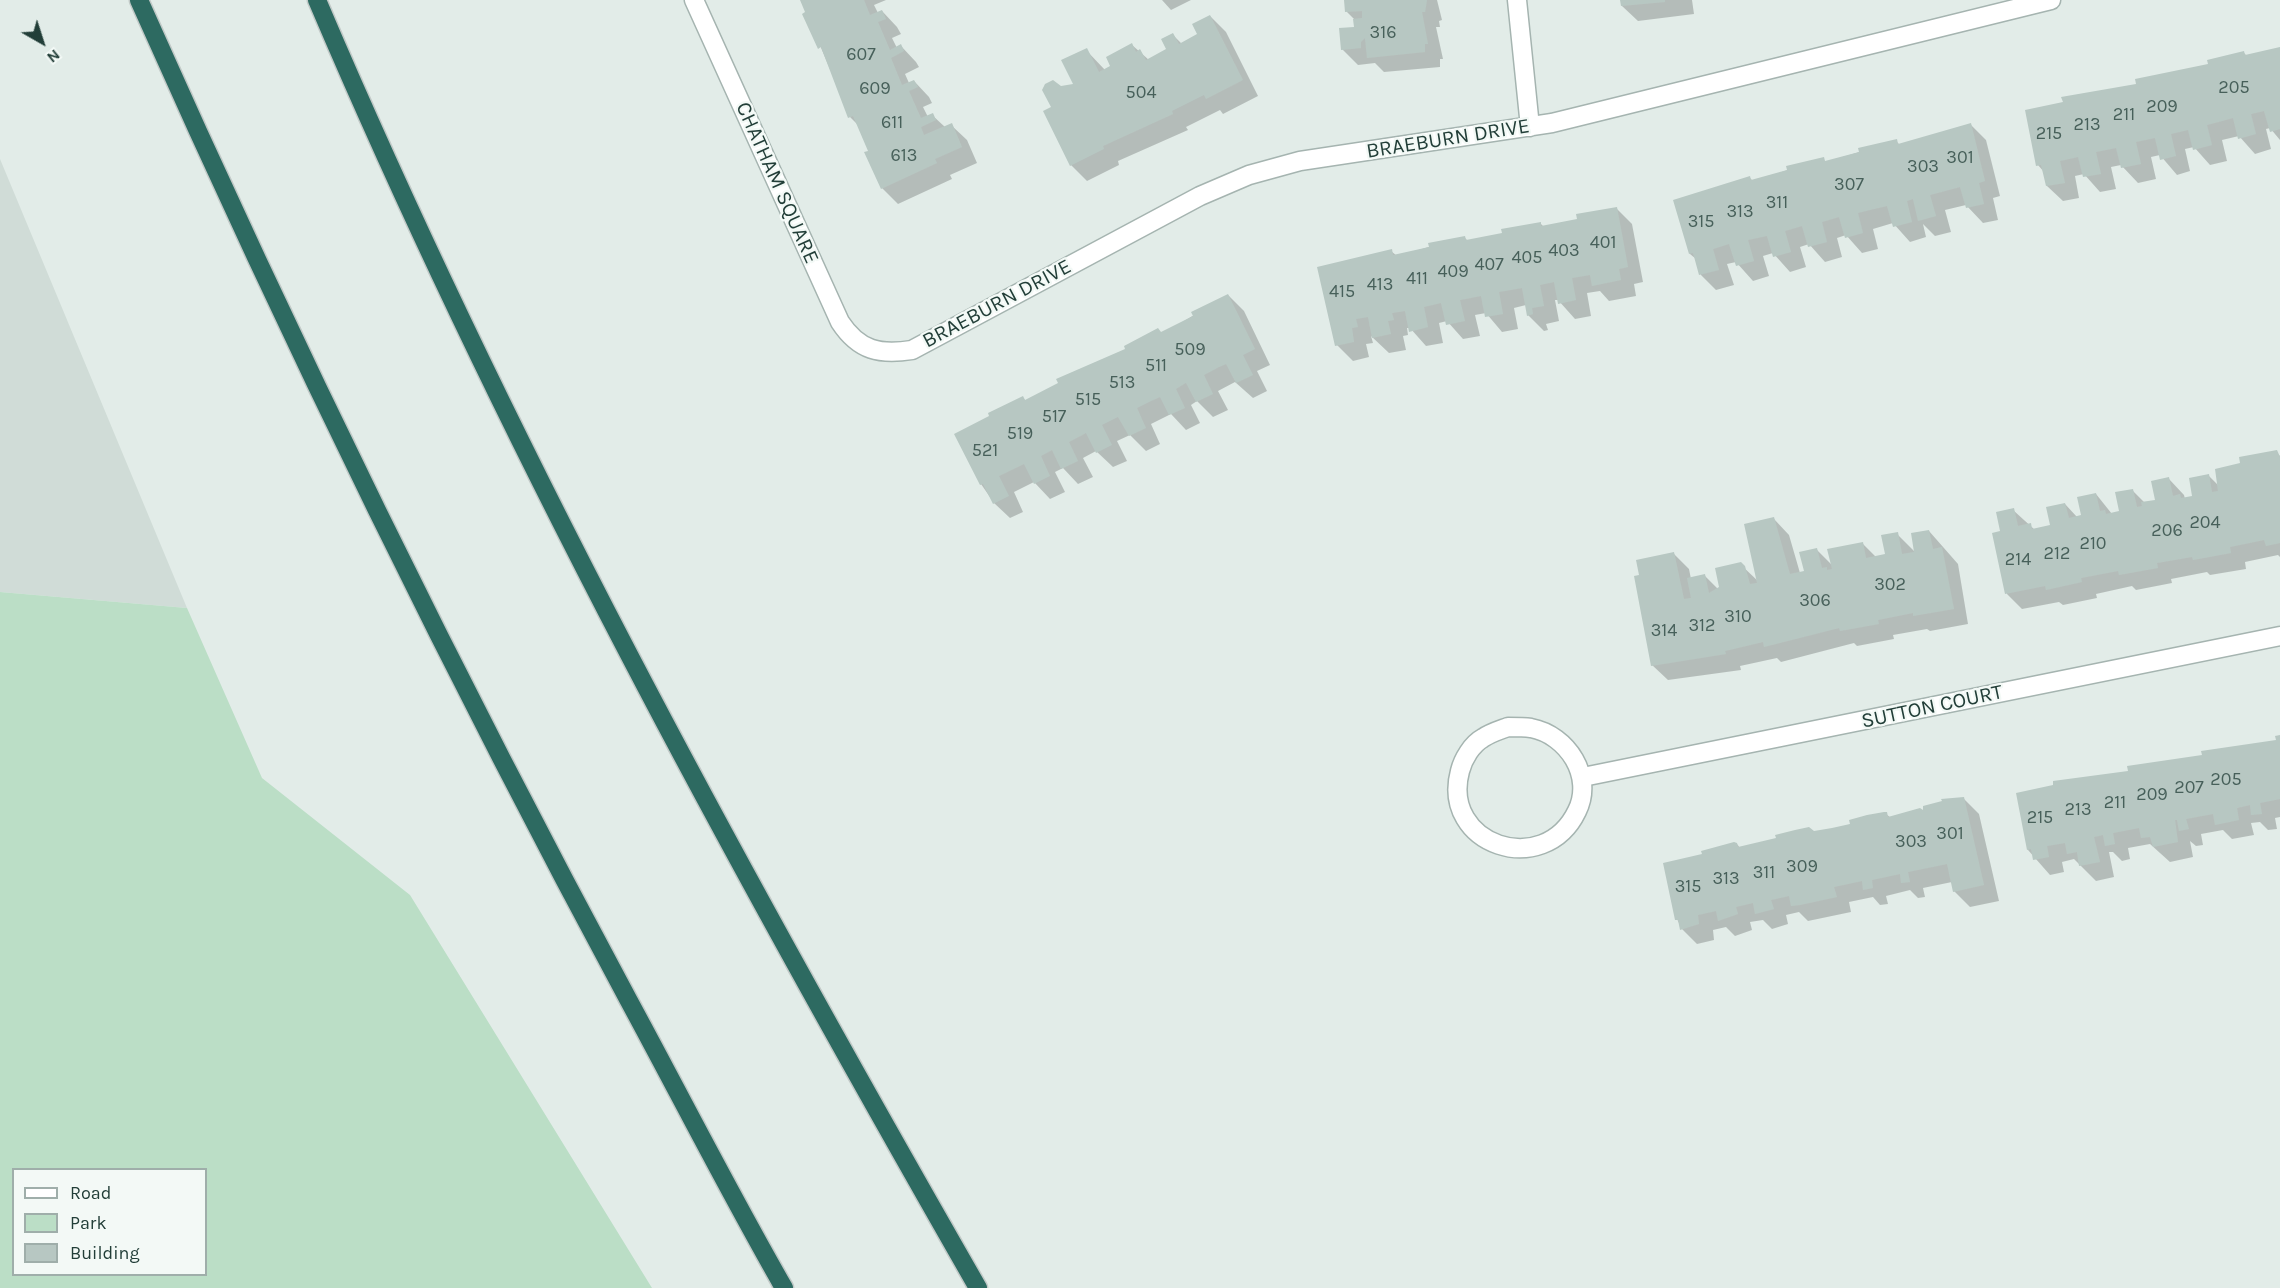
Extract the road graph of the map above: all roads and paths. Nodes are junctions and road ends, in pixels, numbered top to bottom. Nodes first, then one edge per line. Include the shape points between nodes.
1 (132, 0) edge
2 (139, 0) edge
3 (317, 0) edge
4 (323, 0) edge
5 (694, 0) edge
6 (1517, 0) edge
7 (2050, 0) edge
8 (2009, 5) edge
9 (362, 107) junction
10 (1530, 127) junction
11 (224, 192) junction
12 (876, 350) joint
13 (2280, 636) edge
14 (1583, 777) junction
15 (784, 1288) edge
16 (978, 1288) edge

1 - 11 highway
2 - 11 highway
3 - 9 highway
4 - 9 highway
5 - 12 street, CHATHAM SQUARE via 840,322 848,334 866,348
6 - 10 street
7 - 8 street, BRAEBURN DRIVE
8 - 10 street, BRAEBURN DRIVE
9 - 16 highway via 527,452 700,793
10 - 12 street, BRAEBURN DRIVE via 1300,161 1249,175 1200,196 912,350
11 - 15 highway via 365,488 560,872
13 - 14 street, SUTTON COURT
14 - 14 street via 1571,753 1554,738 1532,728 1508,727 1482,738 1463,760 1457,784 1460,808 1469,825 1491,843 1515,849 1535,848 1557,838 1571,824 1582,802

